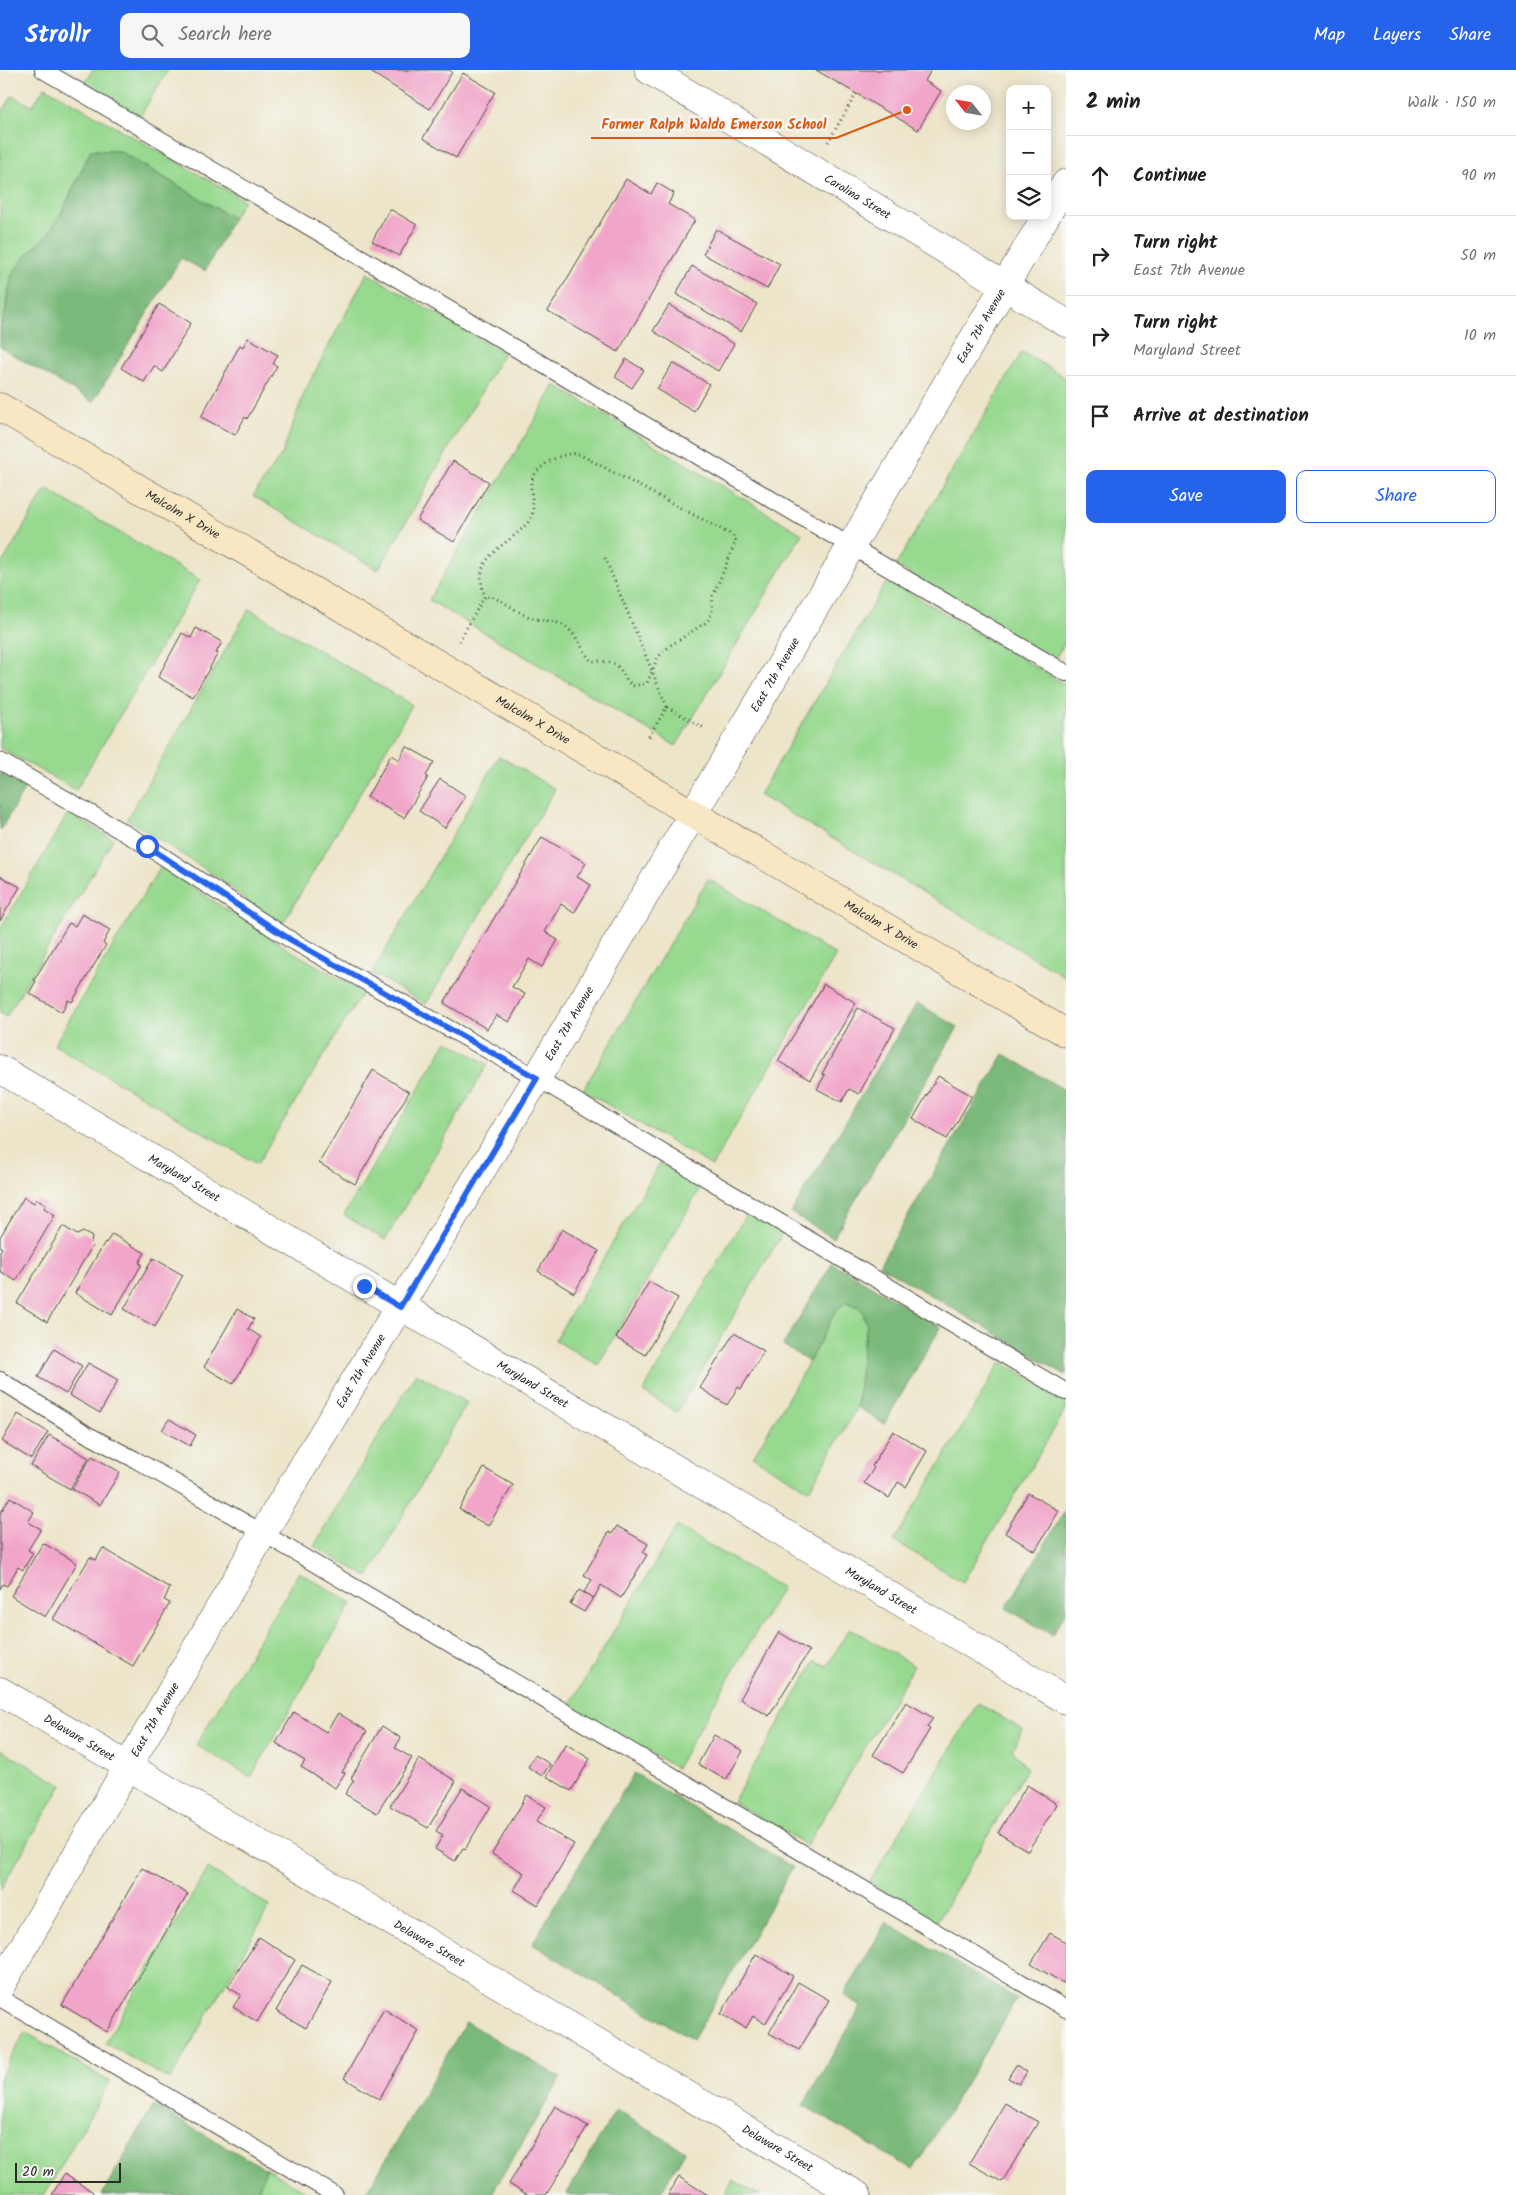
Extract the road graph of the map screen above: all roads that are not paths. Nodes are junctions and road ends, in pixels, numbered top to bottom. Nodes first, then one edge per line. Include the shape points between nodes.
1 (43, 70) edge
2 (649, 70) edge
3 (1066, 183) edge
4 (1051, 208) edge
5 (1044, 220) edge
6 (1004, 287) junction
7 (1066, 323) edge
8 (0, 407) edge
9 (851, 547) junction
10 (1066, 673) edge
11 (0, 761) edge
12 (692, 814) junction
13 (1066, 1033) edge
14 (0, 1069) edge
15 (537, 1078) junction
16 (400, 1307) junction
17 (0, 1380) edge
18 (1066, 1392) edge
19 (262, 1534) junction
20 (0, 1692) edge
21 (1066, 1700) edge
22 (129, 1767) junction
23 (0, 1987) edge
24 (0, 1998) edge
25 (1066, 2009) edge
26 (336, 2195) edge
27 (857, 2195) edge

1 - 9 lane
2 - 6 street, Carolina Street
3 - 4 street, East 7th Avenue
5 - 6 street, East 7th Avenue
6 - 7 street, Carolina Street
6 - 9 street, East 7th Avenue
8 - 12 street, Malcolm X Drive
9 - 10 lane
9 - 12 street, East 7th Avenue
11 - 15 lane via 147,846 291,940
12 - 13 street, Malcolm X Drive
12 - 15 street, East 7th Avenue
14 - 16 street, Maryland Street
15 - 16 street, East 7th Avenue
15 - 18 lane
16 - 19 street, East 7th Avenue
16 - 21 street, Maryland Street
17 - 19 lane via 88,1435
19 - 22 street, East 7th Avenue
19 - 25 lane
20 - 22 street, Delaware Street
22 - 23 street, East 7th Avenue
22 - 27 street, Delaware Street
24 - 26 lane

